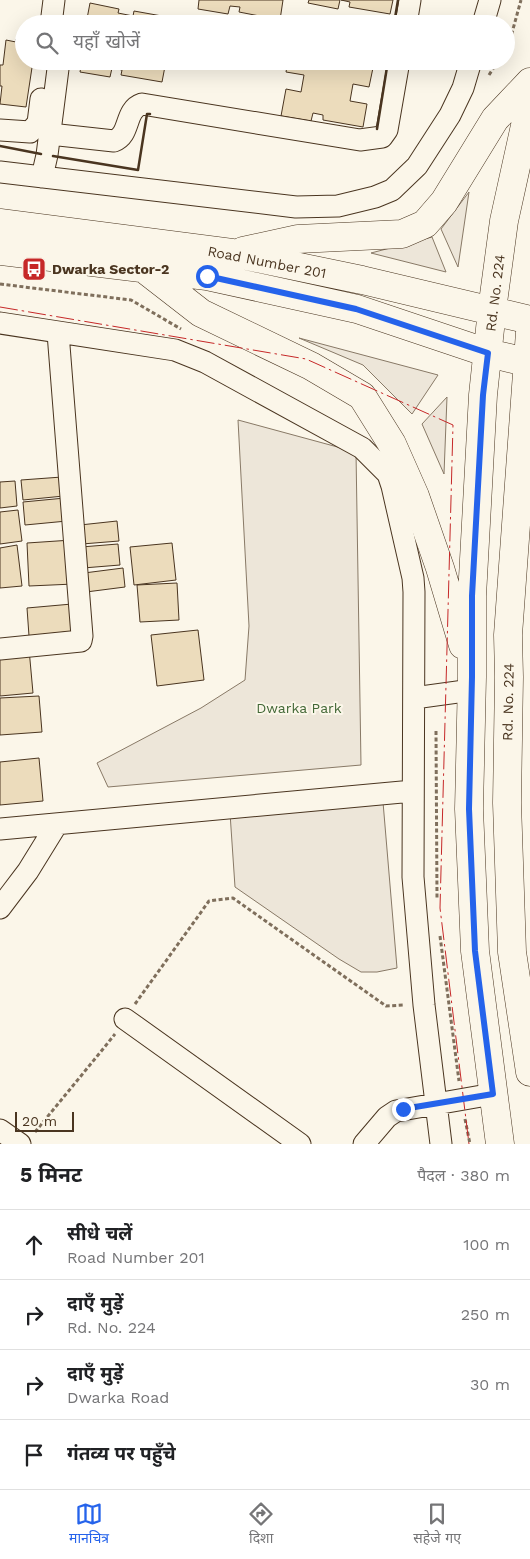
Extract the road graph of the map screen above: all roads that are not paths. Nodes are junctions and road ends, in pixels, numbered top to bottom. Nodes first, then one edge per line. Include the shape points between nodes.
1 (54, 0) edge
2 (65, 0) edge
3 (410, 0) edge
4 (490, 0) edge
5 (52, 15) edge
6 (63, 15) edge
7 (408, 15) edge
8 (485, 15) edge
9 (45, 70) edge
10 (58, 70) edge
11 (397, 70) edge
12 (468, 70) edge
13 (530, 82) edge
14 (530, 103) edge
15 (0, 130) edge
16 (50, 134) junction
17 (0, 172) edge
18 (42, 177) junction
19 (0, 223) edge
20 (0, 251) edge
21 (232, 253) junction
22 (143, 268) junction
23 (492, 310) junction
24 (530, 320) edge
25 (0, 323) edge
26 (530, 332) edge
27 (58, 333) junction
28 (488, 353) junction
29 (528, 363) edge
30 (530, 586) edge
31 (0, 649) edge
32 (509, 677) junction
33 (472, 683) junction
34 (414, 698) junction
35 (413, 791) junction
36 (56, 824) junction
37 (0, 829) edge
38 (2, 899) edge
39 (125, 1018) road end
40 (530, 1072) edge
41 (493, 1094) junction
42 (436, 1104) junction
43 (0, 1130) edge
44 (26, 1140) edge
45 (300, 1144) edge
46 (364, 1144) edge
47 (441, 1144) edge
48 (500, 1144) edge

1 - 5 street
2 - 6 street
3 - 7 street
4 - 8 street
9 - 15 street via 38,123 30,132
10 - 16 street
11 - 16 street via 387,130 382,137 360,140 142,104 132,110 123,135 114,141
12 - 18 street via 450,115 417,166 392,190 375,197 338,206 296,207
13 - 21 main road via 494,119 444,202 425,224 402,234 298,240
14 - 23 main road, Rd. No. 224 via 504,221
16 - 18 street
17 - 18 street
19 - 21 main road, Road Number 201
20 - 22 main road, Road Number 201
21 - 23 main road, Road Number 201
22 - 28 main road, Road Number 201 via 207,276 356,309
22 - 33 main road via 201,313 311,366 362,396 392,444 415,496 440,568
23 - 24 main road, Road Number 201
23 - 28 main road, Rd. No. 224
25 - 27 street
26 - 29 main road, Rd. No. 224
27 - 31 street via 82,636 81,641
27 - 34 street via 175,350 205,362 362,448 379,464 388,474 396,496 412,578
28 - 29 main road, Road Number 201
28 - 33 main road, Rd. No. 224 via 472,596
29 - 32 main road, Rd. No. 224 via 508,635
30 - 32 main road
32 - 40 main road, Rd. No. 224 via 507,803 512,952
33 - 34 street via 436,695
33 - 41 main road, Rd. No. 224 via 469,809 475,951
34 - 35 street
35 - 36 street
35 - 42 street via 413,878
36 - 37 street
36 - 38 street via 44,845
39 - 45 street
41 - 42 street
41 - 48 main road, Rd. No. 224
42 - 46 street via 396,1111
42 - 47 street
43 - 44 street

